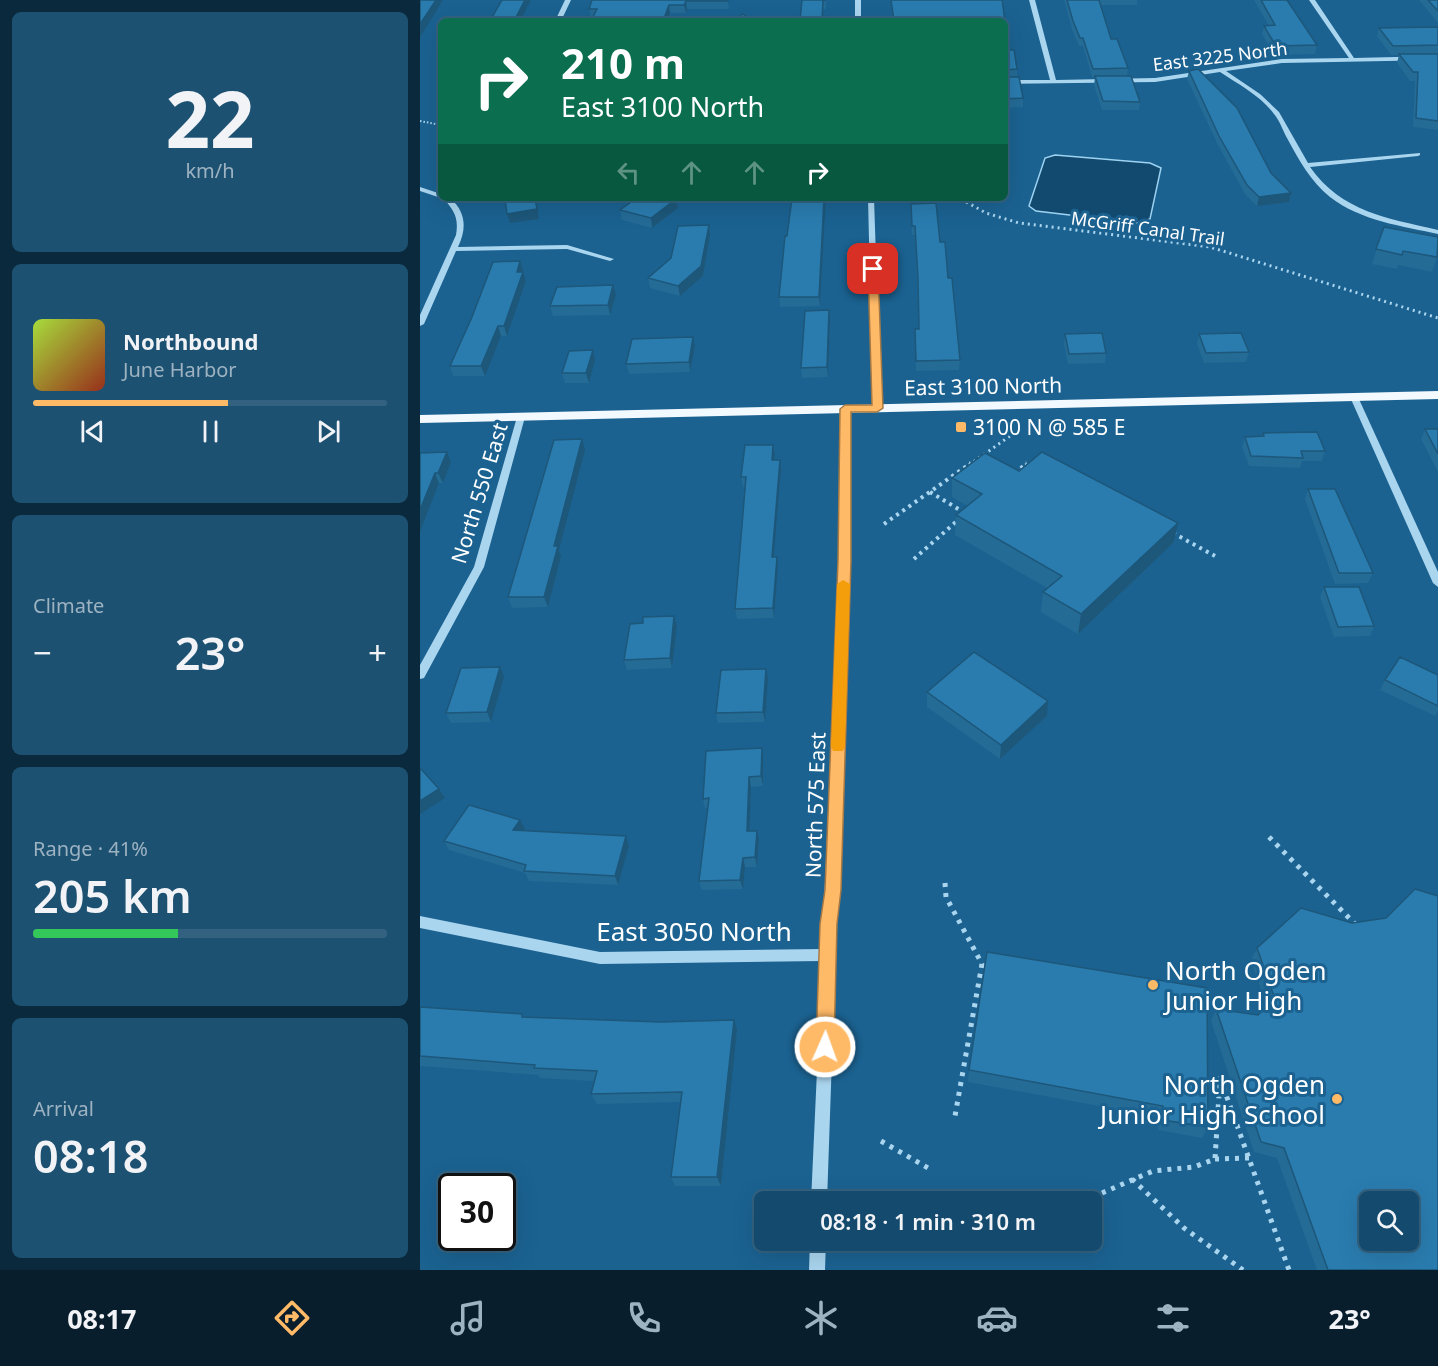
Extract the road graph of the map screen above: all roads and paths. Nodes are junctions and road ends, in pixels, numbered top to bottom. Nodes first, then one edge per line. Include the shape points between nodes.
1 (568, 0) edge
2 (858, 0) edge
3 (1032, 0) edge
4 (1312, 0) edge
5 (559, 18) edge
6 (858, 18) edge
7 (1438, 58) edge
8 (1353, 60) junction
9 (1221, 70) junction
10 (1008, 82) edge
11 (1054, 82) junction
12 (420, 121) edge
13 (438, 124) edge
14 (1418, 154) dead end
15 (1307, 165) junction
16 (420, 189) edge
17 (438, 195) edge
18 (450, 201) edge
19 (871, 201) edge
20 (964, 201) edge
21 (1438, 232) edge
22 (454, 249) junction
23 (610, 259) dead end
24 (1438, 318) edge
25 (420, 324) edge
26 (1438, 395) edge
27 (1354, 397) junction
28 (877, 408) junction
29 (845, 409) junction
30 (521, 417) junction
31 (420, 419) edge
32 (1020, 429) dead end
33 (975, 460) junction
34 (1037, 463) edge
35 (983, 465) edge
36 (1008, 479) edge
37 (930, 492) junction
38 (884, 524) dead end
39 (1165, 528) edge
40 (1215, 556) dead end
41 (914, 559) dead end
42 (1438, 583) edge
43 (420, 675) edge
44 (1269, 837) dead end
45 (945, 883) dead end
46 (420, 922) edge
47 (1364, 932) edge
48 (828, 955) junction
49 (955, 1116) dead end
50 (881, 1141) dead end
51 (1249, 1158) junction
52 (1215, 1159) junction
53 (928, 1168) dead end
54 (1132, 1179) junction
55 (819, 1191) edge
56 (1102, 1192) dead end
57 (818, 1251) edge
58 (817, 1270) edge
59 (1243, 1270) edge
60 (1289, 1270) edge

1 - 5 street
2 - 6 street
3 - 11 street
4 - 8 street
7 - 8 street, East 3225 North
8 - 9 street, East 3225 North via 1282,61
9 - 11 street, East 3225 North via 1155,80
9 - 15 street via 1269,104
10 - 11 street, East 3225 North
12 - 13 path
14 - 15 street
15 - 21 street via 1330,195 1359,211
16 - 17 street
18 - 22 street via 462,224
19 - 28 street
20 - 24 path, McGriff Canal Trail via 986,213 1019,223 1210,247
22 - 23 street via 567,247
22 - 25 street
26 - 27 main road, East 3100 North
27 - 28 main road, East 3100 North
27 - 42 street
28 - 29 main road, East 3100 North
29 - 30 main road, East 3100 North
29 - 48 street, North 575 East via 844,561
30 - 31 main road, East 3100 North
30 - 43 street, North 550 East via 479,567
32 - 33 path
33 - 35 path
33 - 37 path
34 - 36 path via 1027,463
37 - 38 path
37 - 41 path via 965,513
39 - 40 path
44 - 47 path
45 - 49 path via 949,904 982,964
46 - 48 street, East 3050 North via 600,958
48 - 55 street, North 575 East
50 - 53 path
51 - 52 path
51 - 52 path via 1220,1078
51 - 60 path
52 - 54 path
54 - 56 path
54 - 59 path via 1177,1224
57 - 58 street

